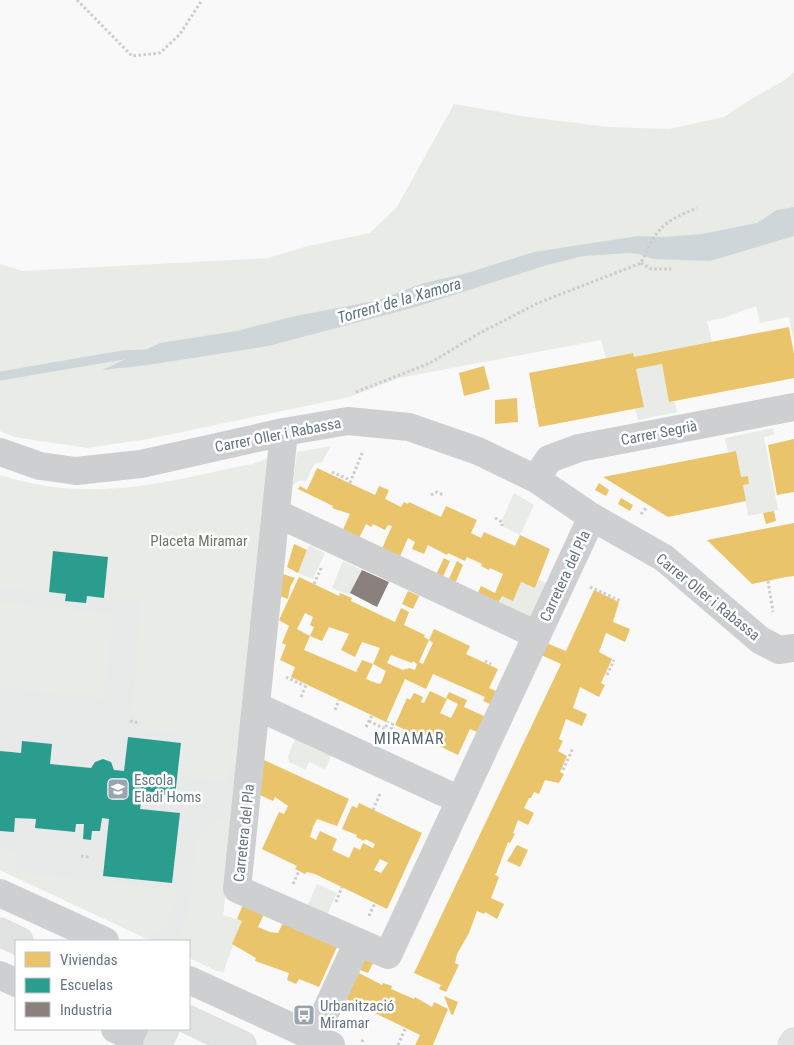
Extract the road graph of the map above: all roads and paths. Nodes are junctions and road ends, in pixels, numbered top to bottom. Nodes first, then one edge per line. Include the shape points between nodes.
1 (77, 0) edge
2 (202, 0) edge
3 (697, 208) dead end
4 (641, 263) junction
5 (671, 269) dead end
6 (353, 393) dead end
7 (794, 407) edge
8 (284, 432) junction
9 (0, 452) edge
10 (363, 452) dead end
11 (332, 472) dead end
12 (536, 479) junction
13 (431, 495) dead end
14 (443, 495) dead end
15 (276, 513) junction
16 (592, 517) junction
17 (495, 518) dead end
18 (502, 526) dead end
19 (324, 562) dead end
20 (768, 581) dead end
21 (314, 584) dead end
22 (586, 596) dead end
23 (624, 596) dead end
24 (774, 612) dead end
25 (537, 635) junction
26 (794, 648) edge
27 (485, 660) dead end
28 (614, 660) dead end
29 (492, 664) dead end
30 (607, 675) dead end
31 (283, 676) dead end
32 (306, 685) dead end
33 (339, 700) dead end
34 (256, 706) junction
35 (335, 711) dead end
36 (372, 715) dead end
37 (130, 721) dead end
38 (388, 721) dead end
39 (140, 723) dead end
40 (393, 723) dead end
41 (412, 733) dead end
42 (573, 748) dead end
43 (563, 770) dead end
44 (460, 800) junction
45 (376, 802) dead end
46 (162, 803) dead end
47 (168, 803) dead end
48 (373, 810) dead end
49 (81, 856) dead end
50 (89, 857) dead end
51 (0, 893) edge
52 (0, 932) edge
53 (18, 940) edge
54 (103, 940) edge
55 (358, 942) junction
56 (0, 975) edge
57 (190, 980) edge
58 (15, 982) edge
59 (190, 1020) edge
60 (405, 1028) dead end
61 (117, 1030) edge
62 (164, 1030) edge
63 (323, 1041) edge
64 (149, 1045) edge
65 (157, 1045) edge
66 (242, 1045) edge
67 (398, 1045) edge

1 - 2 path via 132,56 160,52 180,34
3 - 4 path via 660,228
4 - 5 path via 651,269
4 - 6 path via 538,303 430,363
7 - 12 street, Carrer Segrià via 579,448 549,459
8 - 9 street, Carrer Oller i Rabassa via 141,464 76,471 40,466
8 - 12 street, Carrer Oller i Rabassa via 348,421 409,427 478,450
8 - 15 street, Carretera del Pla
10 - 11 path via 350,482
12 - 16 street, Carrer Oller i Rabassa
13 - 14 path via 437,492
15 - 25 street, Carretera del Pla
15 - 34 street, Carretera del Pla
16 - 25 street, Carretera del Pla
16 - 26 street, Carrer Oller i Rabassa via 673,564 764,643 779,650
17 - 18 path via 502,522
19 - 21 path
20 - 24 path
22 - 23 path via 590,587 621,602
25 - 44 street, Carretera del Pla
27 - 29 path
28 - 30 path
31 - 32 path
33 - 35 path
34 - 44 street
34 - 55 street, Carretera del Pla via 237,889
36 - 38 path via 369,721 386,729
37 - 39 path
40 - 41 path via 391,728 410,738
42 - 43 path
44 - 55 street, Carretera del Pla via 438,832 388,955
45 - 48 path
46 - 47 path
49 - 50 path
51 - 54 street
52 - 53 main road
55 - 63 street
56 - 58 street
57 - 63 street
59 - 66 main road
60 - 67 path
61 - 64 street
62 - 65 main road

